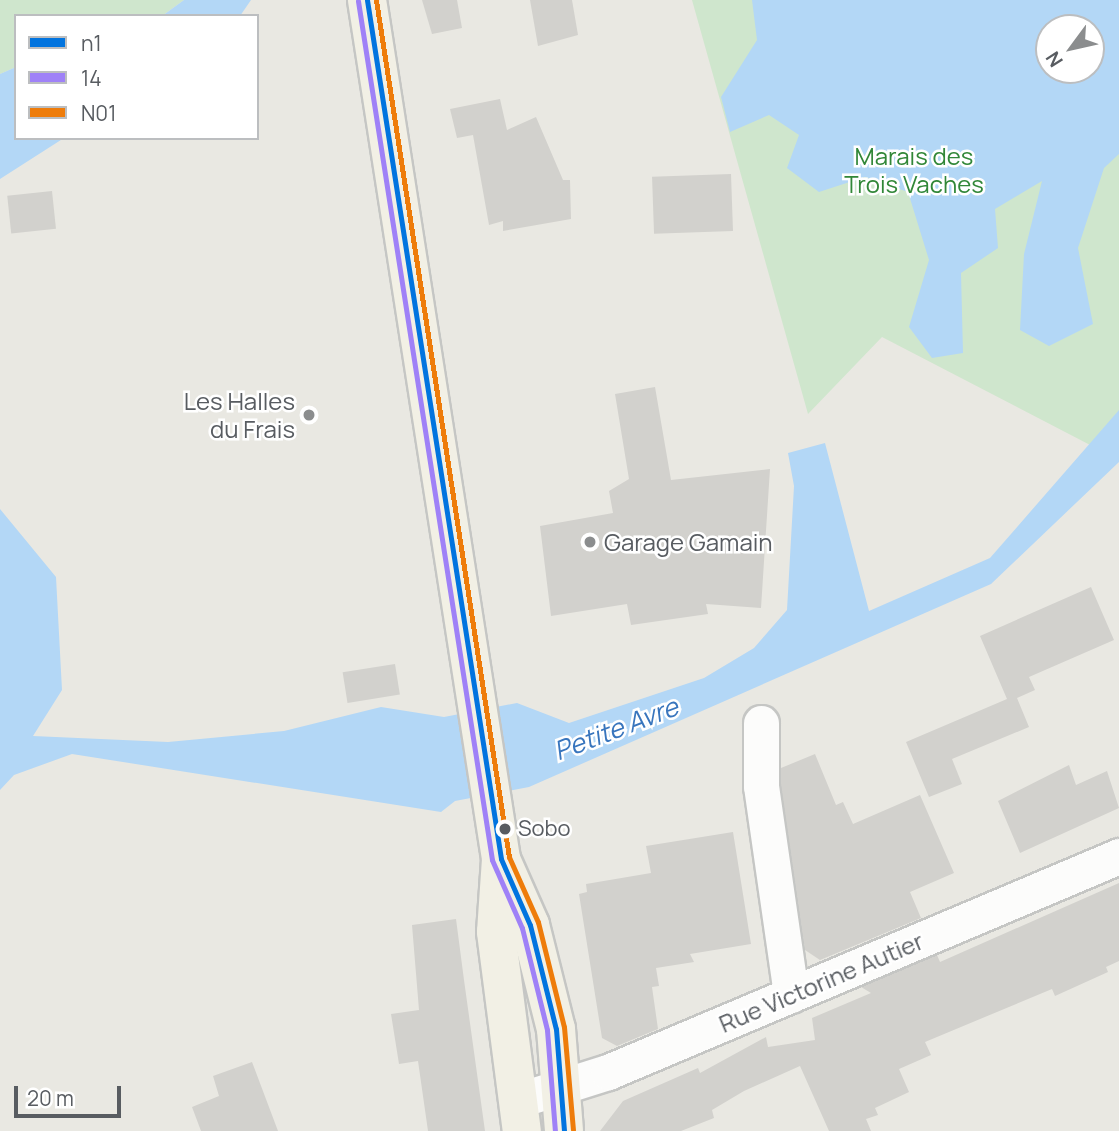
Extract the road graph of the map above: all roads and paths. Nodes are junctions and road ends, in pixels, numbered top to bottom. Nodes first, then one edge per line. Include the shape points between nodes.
1 (367, 0) edge
2 (761, 723) dead end
3 (1119, 856) edge
4 (501, 859) junction
5 (791, 995) junction
6 (562, 1090) junction
7 (521, 1116) edge
8 (564, 1131) edge

1 - 4 main road
2 - 5 street via 761,786
3 - 5 street, Rue Victorine Autier
4 - 6 main road via 530,925 556,1029
4 - 7 main road via 496,932
5 - 6 street, Rue Victorine Autier
6 - 7 street, Rue Victorine Autier
6 - 8 main road

